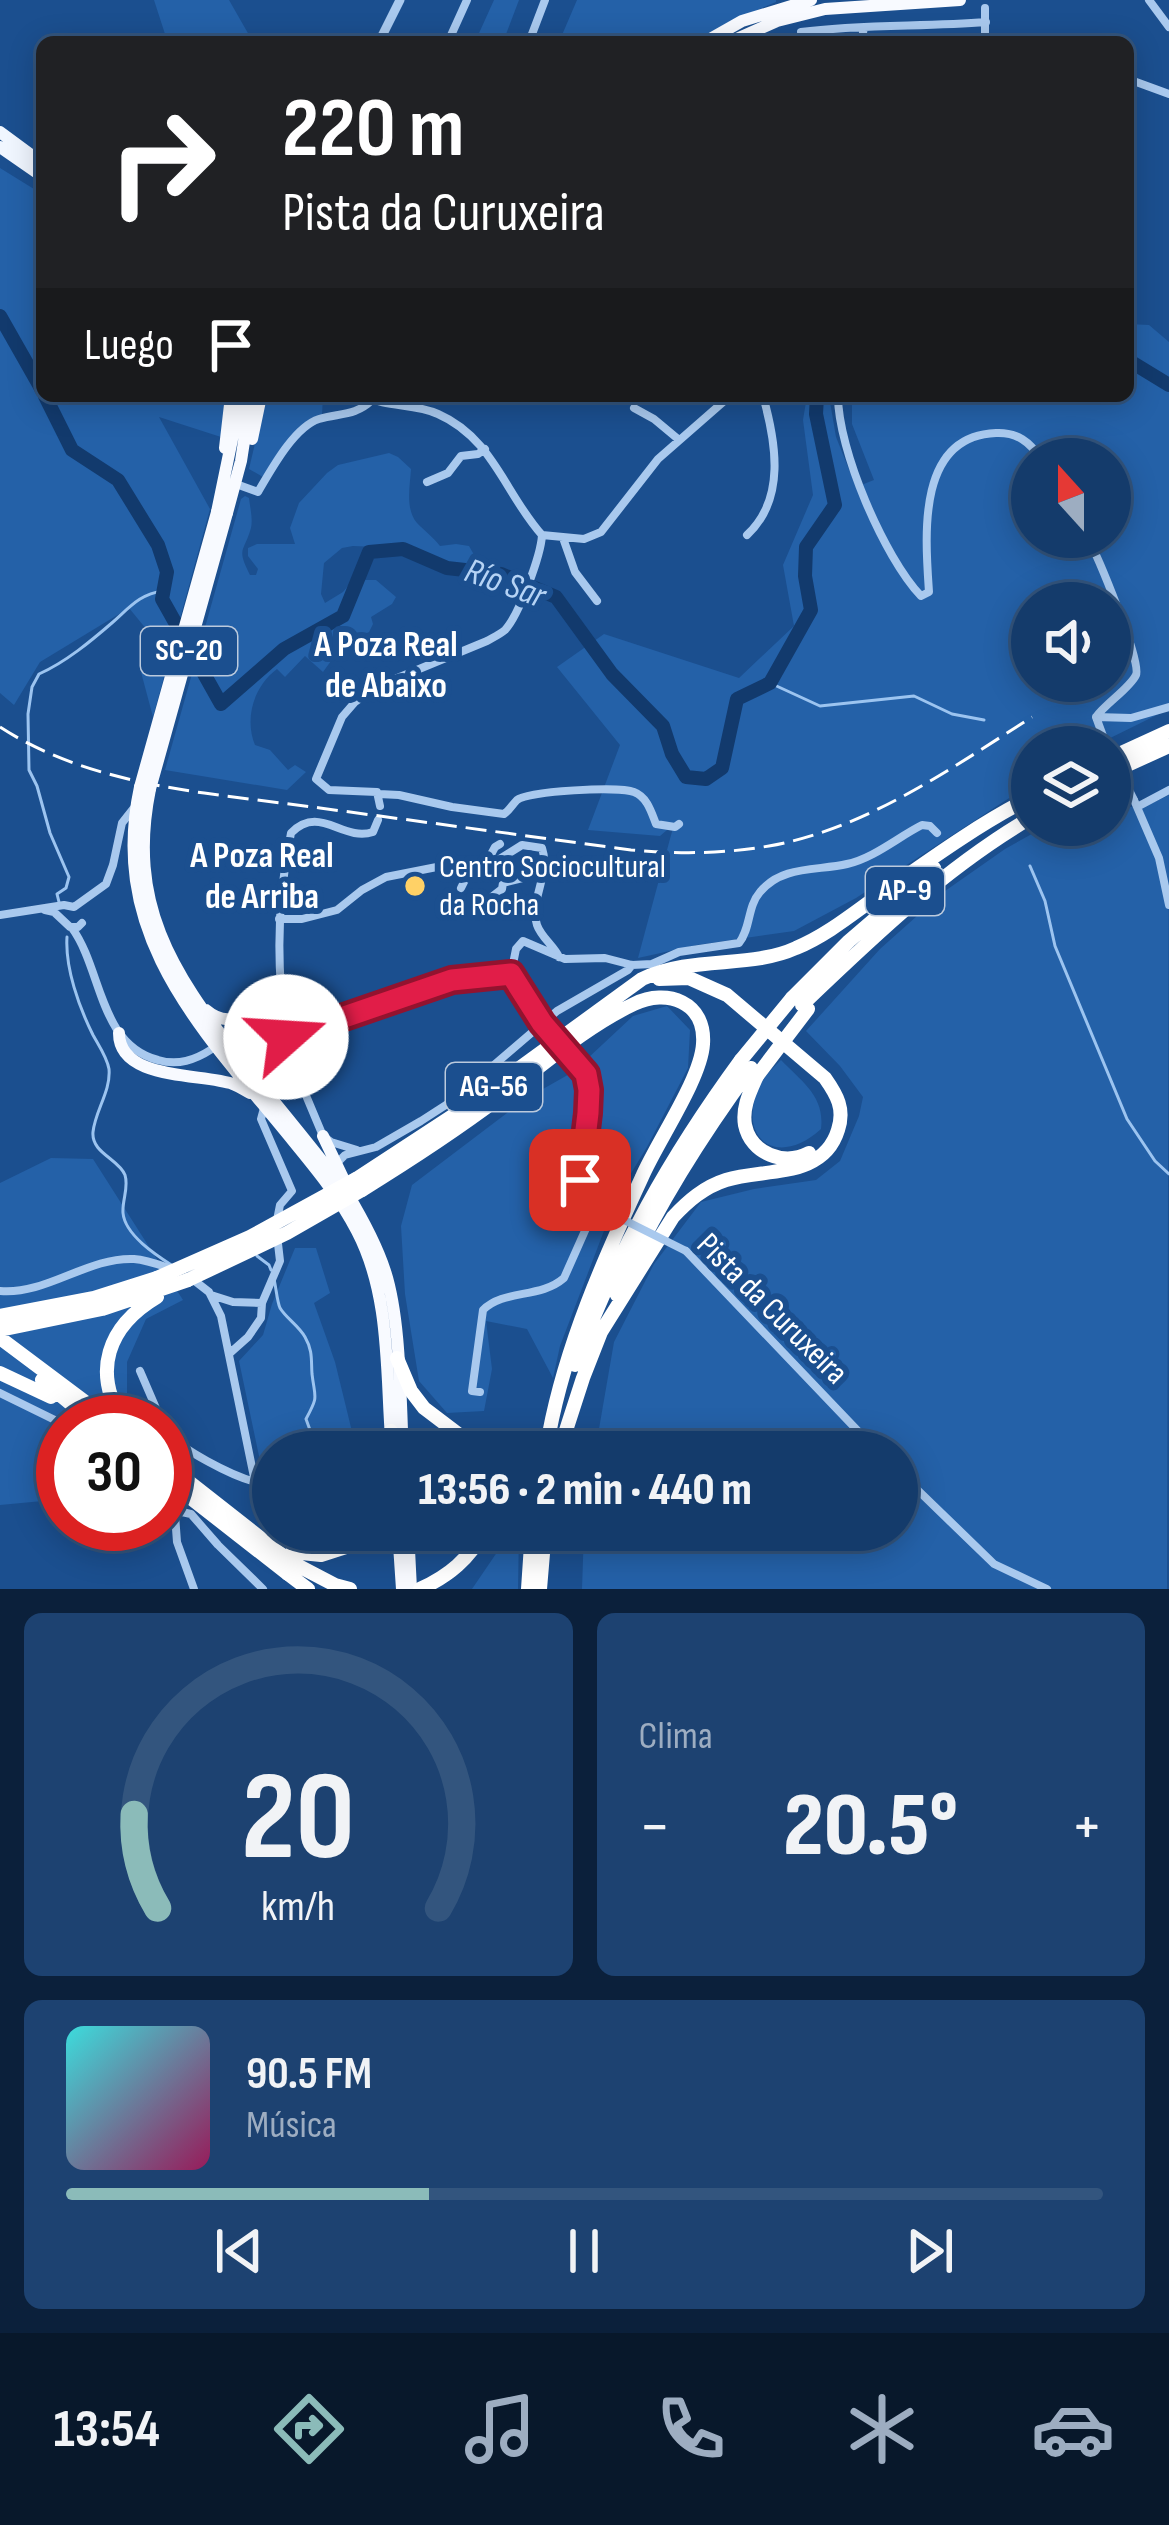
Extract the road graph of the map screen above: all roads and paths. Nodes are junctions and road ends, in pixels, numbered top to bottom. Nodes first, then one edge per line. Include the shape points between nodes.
1 (400, 0) edge
2 (467, 0) edge
3 (544, 0) edge
4 (811, 0) edge
5 (960, 0) edge
6 (1149, 0) edge
7 (985, 8) dead end
8 (986, 22) junction
9 (1169, 27) edge
10 (864, 28) junction
11 (801, 32) dead end
12 (382, 36) edge
13 (451, 36) edge
14 (531, 36) edge
15 (716, 36) edge
16 (743, 36) edge
17 (863, 36) edge
18 (986, 36) edge
19 (1134, 82) edge
20 (1169, 94) edge
21 (2, 140) edge
22 (36, 160) edge
23 (36, 171) edge
24 (230, 402) edge
25 (240, 402) edge
26 (250, 402) edge
27 (260, 402) edge
28 (365, 402) edge
29 (400, 402) edge
30 (723, 402) edge
31 (765, 402) edge
32 (839, 402) edge
33 (634, 408) dead end
34 (1019, 438) edge
35 (678, 440) junction
36 (485, 449) junction
37 (241, 461) junction
38 (427, 482) dead end
39 (235, 484) junction
40 (222, 492) junction
41 (222, 512) junction
42 (542, 535) junction
43 (747, 535) dead end
44 (563, 538) junction
45 (1096, 558) edge
46 (597, 602) dead end
47 (1169, 707) edge
48 (1096, 721) junction
49 (1098, 726) edge
50 (1169, 731) edge
51 (1131, 744) edge
52 (1169, 746) edge
53 (1131, 763) edge
54 (145, 788) junction
55 (1169, 790) edge
56 (379, 794) junction
57 (1131, 796) edge
58 (136, 804) junction
59 (1135, 804) junction
60 (380, 806) dead end
61 (1011, 811) edge
62 (1011, 814) edge
63 (378, 820) dead end
64 (679, 824) dead end
65 (1011, 832) edge
66 (937, 833) dead end
67 (500, 844) dead end
68 (488, 860) junction
69 (473, 864) junction
70 (545, 872) junction
71 (461, 888) dead end
72 (1169, 905) edge
73 (74, 907) junction
74 (498, 909) dead end
75 (33, 910) junction
76 (0, 915) edge
77 (63, 919) junction
78 (279, 919) junction
79 (82, 923) junction
80 (72, 928) junction
81 (537, 928) junction
82 (523, 941) junction
83 (83, 942) junction
84 (559, 958) junction
85 (632, 964) junction
86 (511, 974) junction
87 (628, 988) junction
88 (278, 994) junction
89 (196, 1003) junction
90 (801, 1004) junction
91 (264, 1007) junction
92 (282, 1008) junction
93 (542, 1023) junction
94 (118, 1033) junction
95 (230, 1036) dead end
96 (286, 1037) junction
97 (576, 1040) junction
98 (212, 1049) dead end
99 (750, 1068) junction
100 (262, 1101) junction
101 (323, 1136) junction
102 (361, 1151) junction
103 (336, 1164) junction
104 (351, 1190) junction
105 (596, 1206) junction
106 (358, 1212) junction
107 (167, 1284) junction
108 (0, 1292) edge
109 (212, 1295) junction
110 (232, 1301) junction
111 (262, 1303) junction
112 (0, 1316) edge
113 (221, 1316) junction
114 (601, 1332) junction
115 (0, 1338) edge
116 (229, 1354) junction
117 (21, 1358) junction
118 (397, 1358) junction
119 (140, 1372) dead end
120 (0, 1373) edge
121 (480, 1392) dead end
122 (0, 1393) edge
123 (48, 1395) edge
124 (62, 1395) edge
125 (74, 1395) edge
126 (110, 1395) edge
127 (150, 1395) edge
128 (36, 1411) edge
129 (391, 1431) edge
130 (402, 1431) edge
131 (454, 1431) edge
132 (551, 1431) edge
133 (551, 1431) edge
134 (565, 1431) edge
135 (858, 1431) edge
136 (192, 1451) edge
137 (252, 1467) edge
138 (252, 1481) edge
139 (192, 1486) edge
140 (918, 1491) edge
141 (192, 1497) edge
142 (192, 1515) edge
143 (249, 1536) junction
144 (180, 1551) edge
145 (301, 1551) edge
146 (333, 1551) edge
147 (399, 1551) edge
148 (414, 1551) edge
149 (472, 1551) edge
150 (530, 1551) edge
151 (543, 1551) edge
152 (290, 1564) junction
153 (424, 1588) edge
154 (194, 1589) edge
155 (262, 1589) edge
156 (306, 1589) edge
157 (328, 1589) edge
158 (350, 1589) edge
159 (402, 1589) edge
160 (527, 1589) edge
161 (540, 1589) edge
162 (1047, 1589) edge

1 - 12 street
2 - 13 street
3 - 14 street
4 - 15 highway
5 - 16 highway via 825,9
6 - 9 street
7 - 8 street
8 - 10 street
8 - 18 street
10 - 11 street
10 - 17 street
19 - 20 street
21 - 22 main road
21 - 23 main road
24 - 40 highway
25 - 40 highway, SC-20
26 - 37 highway, SC-20
27 - 37 highway
28 - 39 street via 304,427 258,492
29 - 36 street via 443,416
30 - 35 street
31 - 43 street via 773,478 764,517
32 - 34 street via 843,439 877,526 923,596 932,487 944,458 971,437
33 - 35 street
35 - 44 street via 601,532
36 - 38 street
36 - 42 street
37 - 39 highway, SC-20
39 - 41 highway, SC-20
40 - 41 highway, SC-20
41 - 54 highway, SC-20, bridge
42 - 44 street
42 - 56 street via 535,567 498,635 378,686 345,712 316,779 329,790
44 - 46 street
45 - 48 street via 1138,669
47 - 48 street
48 - 49 street
50 - 51 highway
52 - 53 highway
54 - 58 highway, SC-20
54 - 89 highway, SC-20 via 149,899
55 - 59 street
56 - 60 street
56 - 64 street via 504,814 524,797 629,790 648,803 656,824
57 - 59 street, bridge
58 - 73 street via 122,823 106,884
58 - 100 highway, SC-20 via 137,888 152,947 185,1006
59 - 72 street
61 - 87 highway via 794,950 674,967
62 - 90 highway, AP-9 via 849,941
63 - 78 street via 365,835 311,820 293,830
65 - 90 highway, AP-9 via 948,875
66 - 85 street via 922,825 848,864 772,880 751,906 739,943
67 - 68 street
68 - 69 street
68 - 70 street via 522,845 542,848
69 - 71 street
69 - 78 street via 386,878 337,910
70 - 74 street via 503,883 493,896
70 - 81 street
73 - 75 street
73 - 77 street
73 - 79 street
75 - 76 street
75 - 77 street
77 - 80 street
78 - 88 street
79 - 80 street
79 - 83 street
80 - 83 street
81 - 82 street
81 - 84 street
82 - 84 street
82 - 86 street
83 - 94 street
84 - 85 street
85 - 93 street
86 - 93 street
86 - 96 street via 452,980
87 - 104 highway, AG-56
87 - 114 highway via 674,977 727,995 825,1078 841,1119 818,1159 722,1182 688,1202
88 - 91 street via 268,994
88 - 92 street
89 - 91 highway via 225,1021
89 - 104 highway, SC-20
90 - 99 highway, AP-9, bridge
90 - 99 highway, bridge
91 - 92 street
91 - 95 street
92 - 96 street
93 - 102 street via 452,1101
93 - 105 street, bridge via 586,1074 580,1180
94 - 98 street via 162,1061
94 - 100 highway via 123,1050 144,1066 234,1084
96 - 101 street
97 - 99 highway via 654,987 701,989 819,1081 831,1107 824,1143 785,1160 756,1148 746,1127
97 - 104 highway, AG-56 via 474,1117
97 - 133 highway via 658,996 690,1008 704,1043 574,1337
99 - 114 highway, AP-9 via 664,1202
99 - 132 highway, AP-9 via 692,1126 622,1251
100 - 104 highway, SC-20
100 - 111 street via 261,1119 290,1186 278,1210 280,1261
101 - 102 street
101 - 103 highway
102 - 103 street
103 - 106 highway
104 - 106 highway, SC-20
104 - 107 highway, AG-56, bridge
104 - 107 highway, AG-56, bridge via 256,1249
104 - 129 highway, SC-20 via 375,1278
105 - 121 street via 559,1283 483,1310 472,1391
105 - 135 street, Pista da Curuxeira, bridge via 686,1251
106 - 118 highway, SC-20 via 386,1272
107 - 112 highway, AG-56
107 - 115 highway, AG-56
107 - 126 highway via 128,1317 110,1351
108 - 109 street via 134,1259 178,1271
109 - 110 street
109 - 113 street
110 - 111 street
110 - 113 street
111 - 116 street via 258,1326
113 - 116 street
114 - 134 highway, AP-9
115 - 117 highway
116 - 137 street
117 - 124 highway
117 - 125 highway
118 - 130 highway, SC-20
118 - 131 highway via 424,1408
119 - 127 street
120 - 123 highway
122 - 128 street
136 - 138 street
139 - 143 highway
140 - 162 street via 994,1564
141 - 143 highway
142 - 155 street
143 - 152 highway
143 - 152 highway
144 - 154 street
145 - 156 street
146 - 152 highway, bridge
147 - 159 highway
148 - 153 highway
149 - 153 highway
150 - 160 highway
151 - 161 highway
152 - 156 highway, bridge
152 - 157 highway, bridge
152 - 158 highway, bridge

